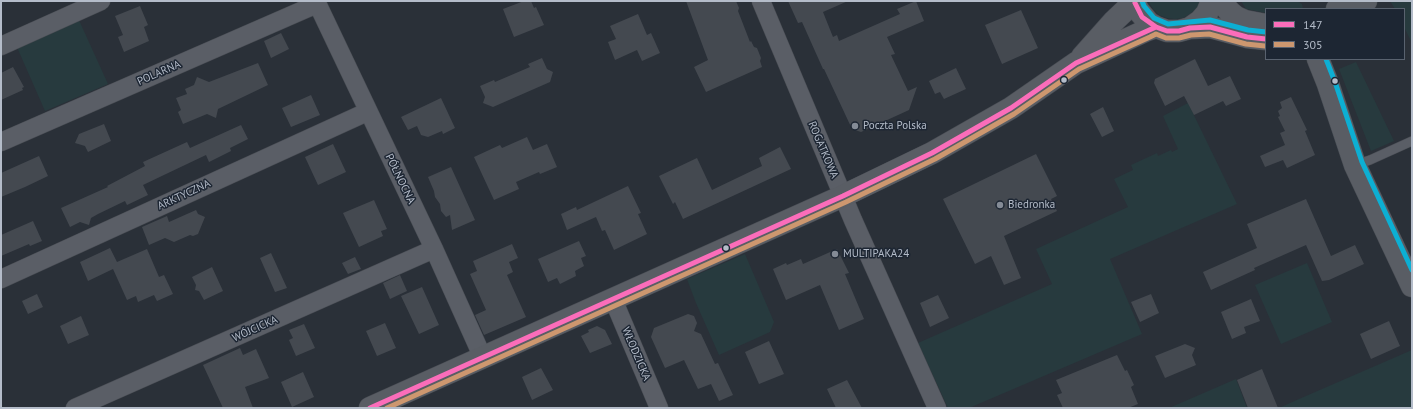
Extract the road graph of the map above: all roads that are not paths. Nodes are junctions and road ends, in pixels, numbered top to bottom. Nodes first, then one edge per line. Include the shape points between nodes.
1 (101, 1) edge
2 (761, 1) edge
3 (1134, 1) edge
4 (1212, 1) edge
5 (1220, 1) edge
6 (1346, 1) edge
7 (1366, 1) edge
8 (316, 2) edge
9 (1338, 8) edge
10 (1357, 8) edge
11 (1265, 25) edge
12 (1156, 28) junction
13 (1190, 28) junction
14 (1265, 39) edge
15 (1, 46) edge
16 (1318, 60) edge
17 (1076, 63) junction
18 (367, 112) junction
19 (1412, 141) edge
20 (1, 142) edge
21 (1355, 166) junction
22 (843, 196) junction
23 (434, 250) junction
24 (1, 279) edge
25 (1412, 286) edge
26 (613, 299) junction
27 (483, 358) junction
28 (377, 407) edge
29 (76, 408) edge
30 (659, 408) edge
31 (937, 408) edge

1 - 15 street
2 - 22 street, ROGATKOWA
3 - 12 street via 1142,17
3 - 17 street
4 - 13 street via 1207,13
5 - 11 street via 1236,17
6 - 9 street
7 - 10 street
8 - 18 street, PÓŁNOCNA
8 - 20 street, POLARNA
12 - 13 street via 1167,31
12 - 17 street
13 - 14 street via 1210,27
16 - 21 street
17 - 22 street via 1011,108 940,149
18 - 23 street, PÓŁNOCNA
18 - 24 street, ARKTYCZNA
19 - 21 lane
21 - 25 street
22 - 26 street
22 - 31 street, ROGATKOWA
23 - 27 street, PÓŁNOCNA
23 - 29 street, WÓJCICKA
26 - 27 street
26 - 30 street, WŁODZICKA
27 - 28 street

